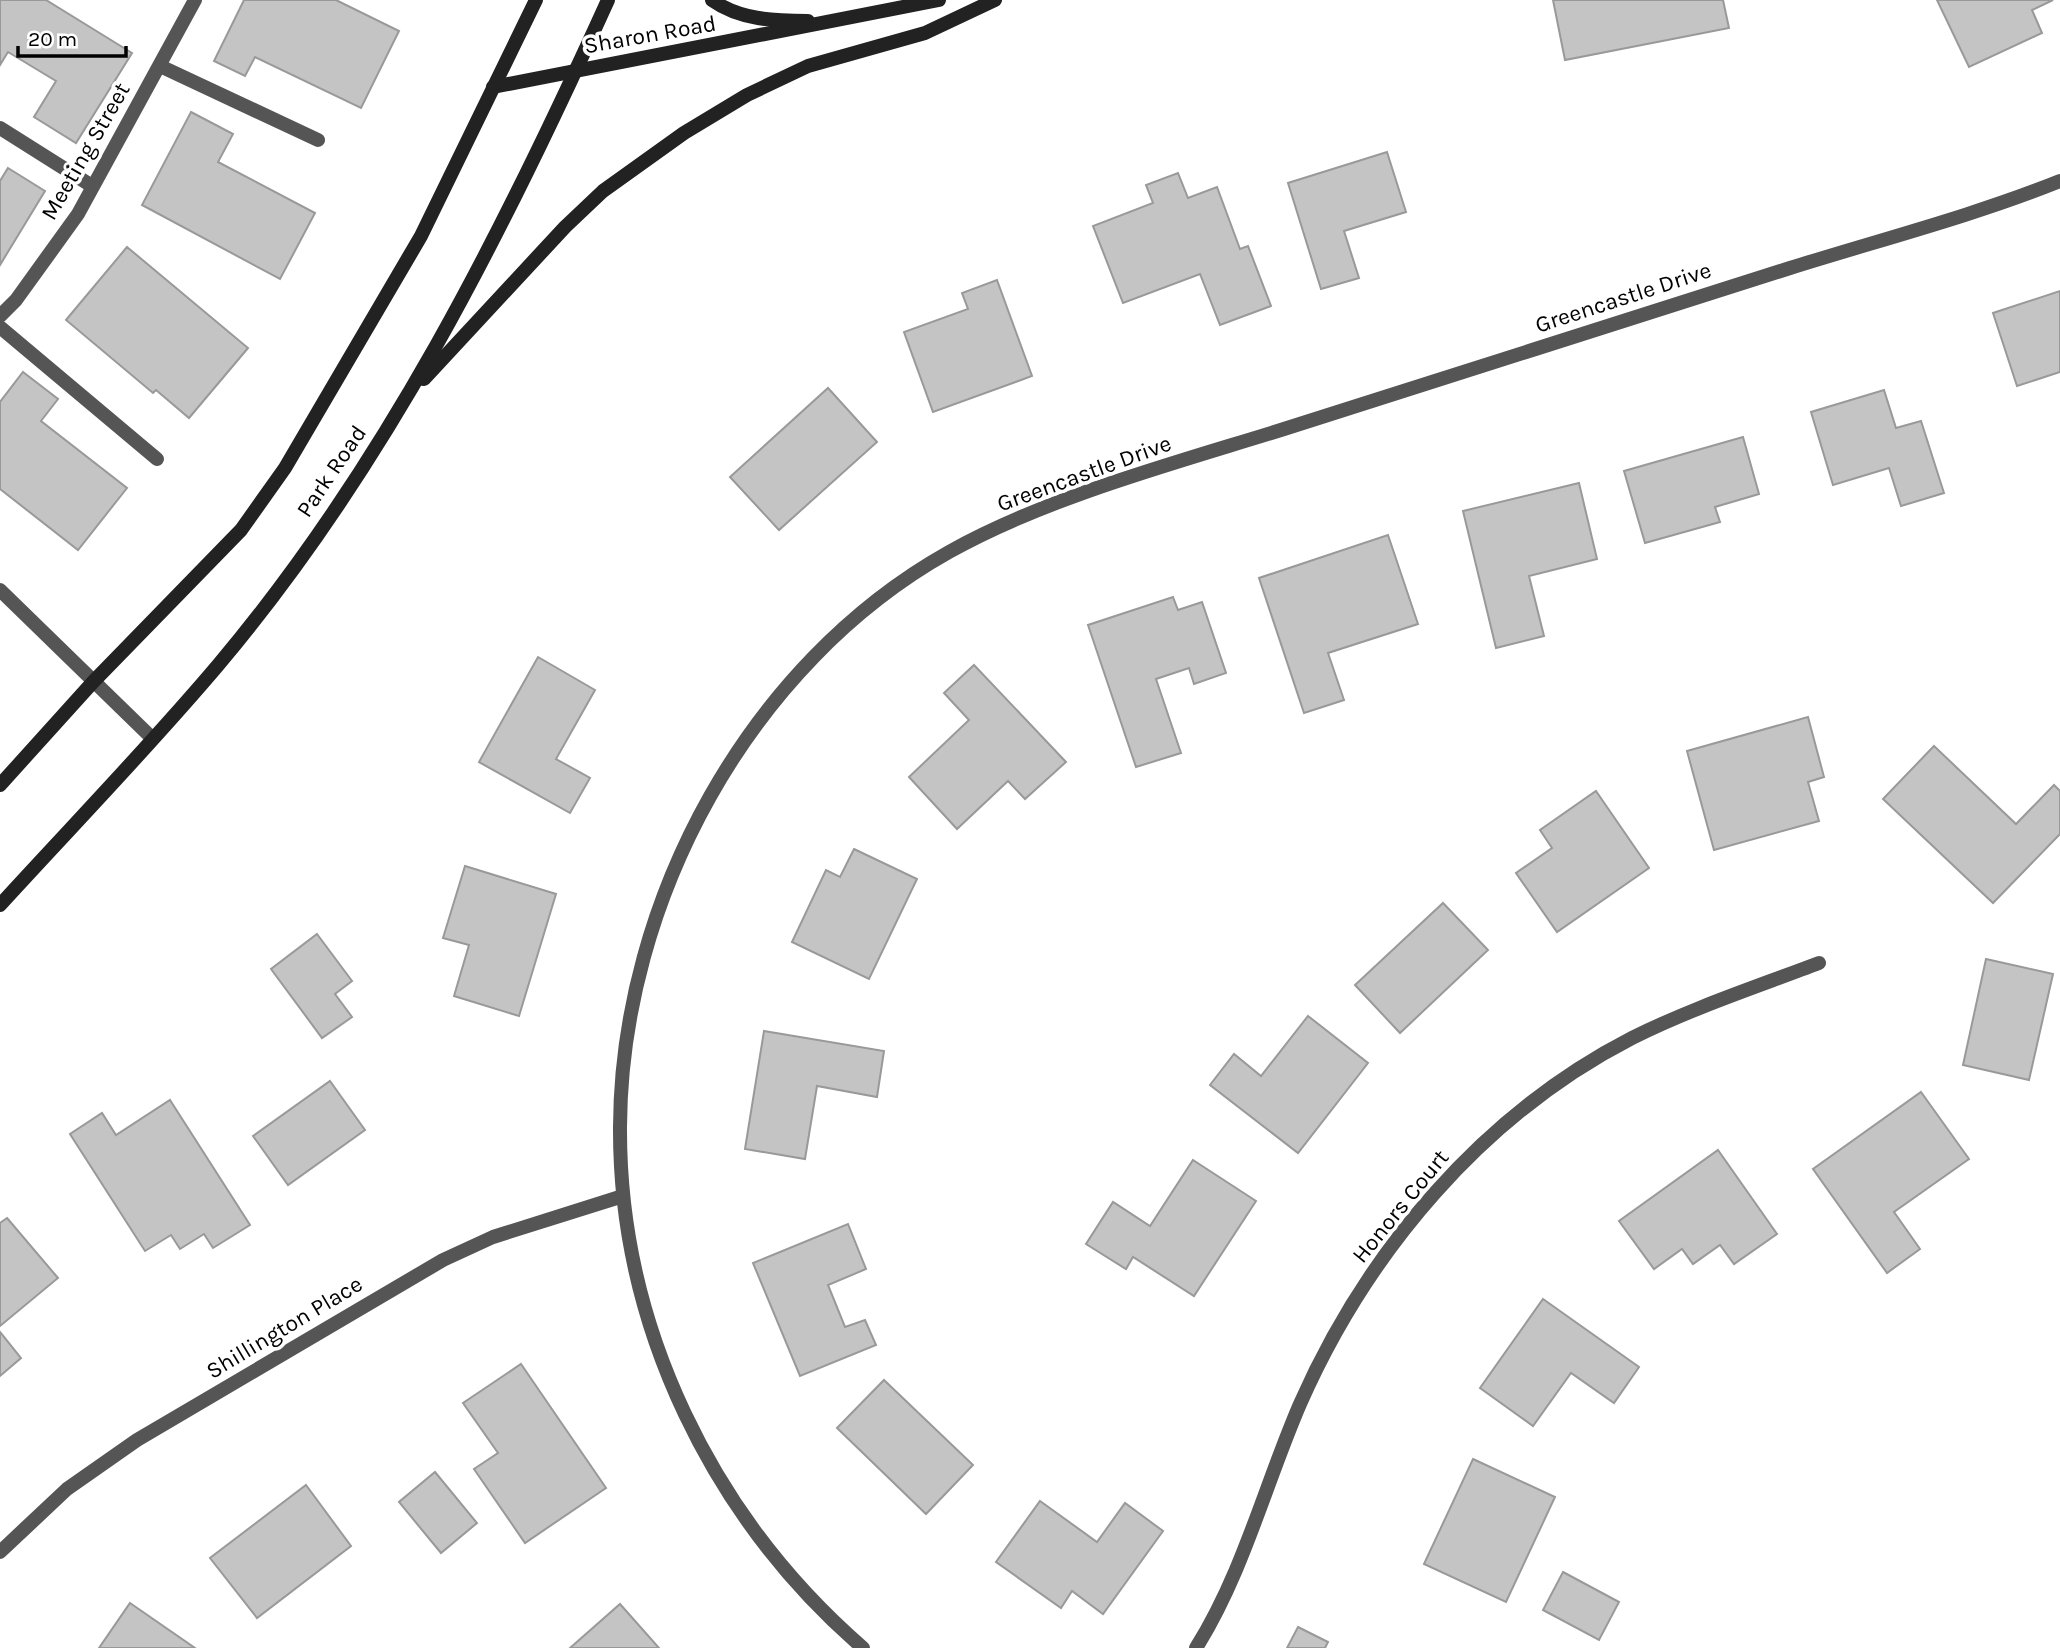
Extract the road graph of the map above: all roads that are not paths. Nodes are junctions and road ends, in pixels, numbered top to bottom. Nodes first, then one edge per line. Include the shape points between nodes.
1 (195, 0) edge
2 (536, 0) edge
3 (608, 0) edge
4 (712, 0) edge
5 (939, 0) edge
6 (995, 0) edge
7 (838, 22) junction
8 (160, 66) junction
9 (575, 71) junction
10 (493, 87) junction
11 (0, 128) edge
12 (318, 140) dead end
13 (2060, 181) edge
14 (92, 186) junction
15 (0, 316) edge
16 (0, 327) edge
17 (409, 395) junction
18 (157, 459) dead end
19 (0, 590) edge
20 (93, 682) junction
21 (152, 738) junction
22 (0, 785) edge
23 (0, 905) edge
24 (1819, 963) dead end
25 (623, 1196) junction
26 (0, 1552) edge
27 (863, 1648) edge
28 (1196, 1648) edge

1 - 8 street, Meeting Street
2 - 10 main road, Park Road
3 - 9 main road, Park Road
4 - 7 main road via 764,21
5 - 7 main road, Sharon Road
6 - 17 main road via 925,33 808,66 684,133 603,191 565,227
7 - 9 main road, Sharon Road
8 - 12 street
8 - 14 street, Meeting Street
9 - 10 main road, Sharon Road
9 - 17 main road, Park Road
10 - 20 main road, Park Road via 421,236 285,468 241,530
11 - 14 street
13 - 25 street, Greencastle Drive via 1020,516 900,584 857,618 775,703 723,775 682,853 651,930 636,985 623,1068
14 - 15 street, Meeting Street via 78,214
16 - 18 street
17 - 21 main road, Park Road via 283,581 219,664
19 - 20 street
20 - 21 street
20 - 22 main road, Park Road
21 - 23 main road, Park Road
24 - 28 street, Honors Court via 1684,1013 1629,1040 1552,1088 1456,1169 1376,1267 1327,1349 1229,1582
25 - 26 street, Shillington Place via 493,1237 443,1259 137,1440 67,1489
25 - 27 street, Greencastle Drive via 635,1271 658,1348 678,1402 719,1480 768,1552

